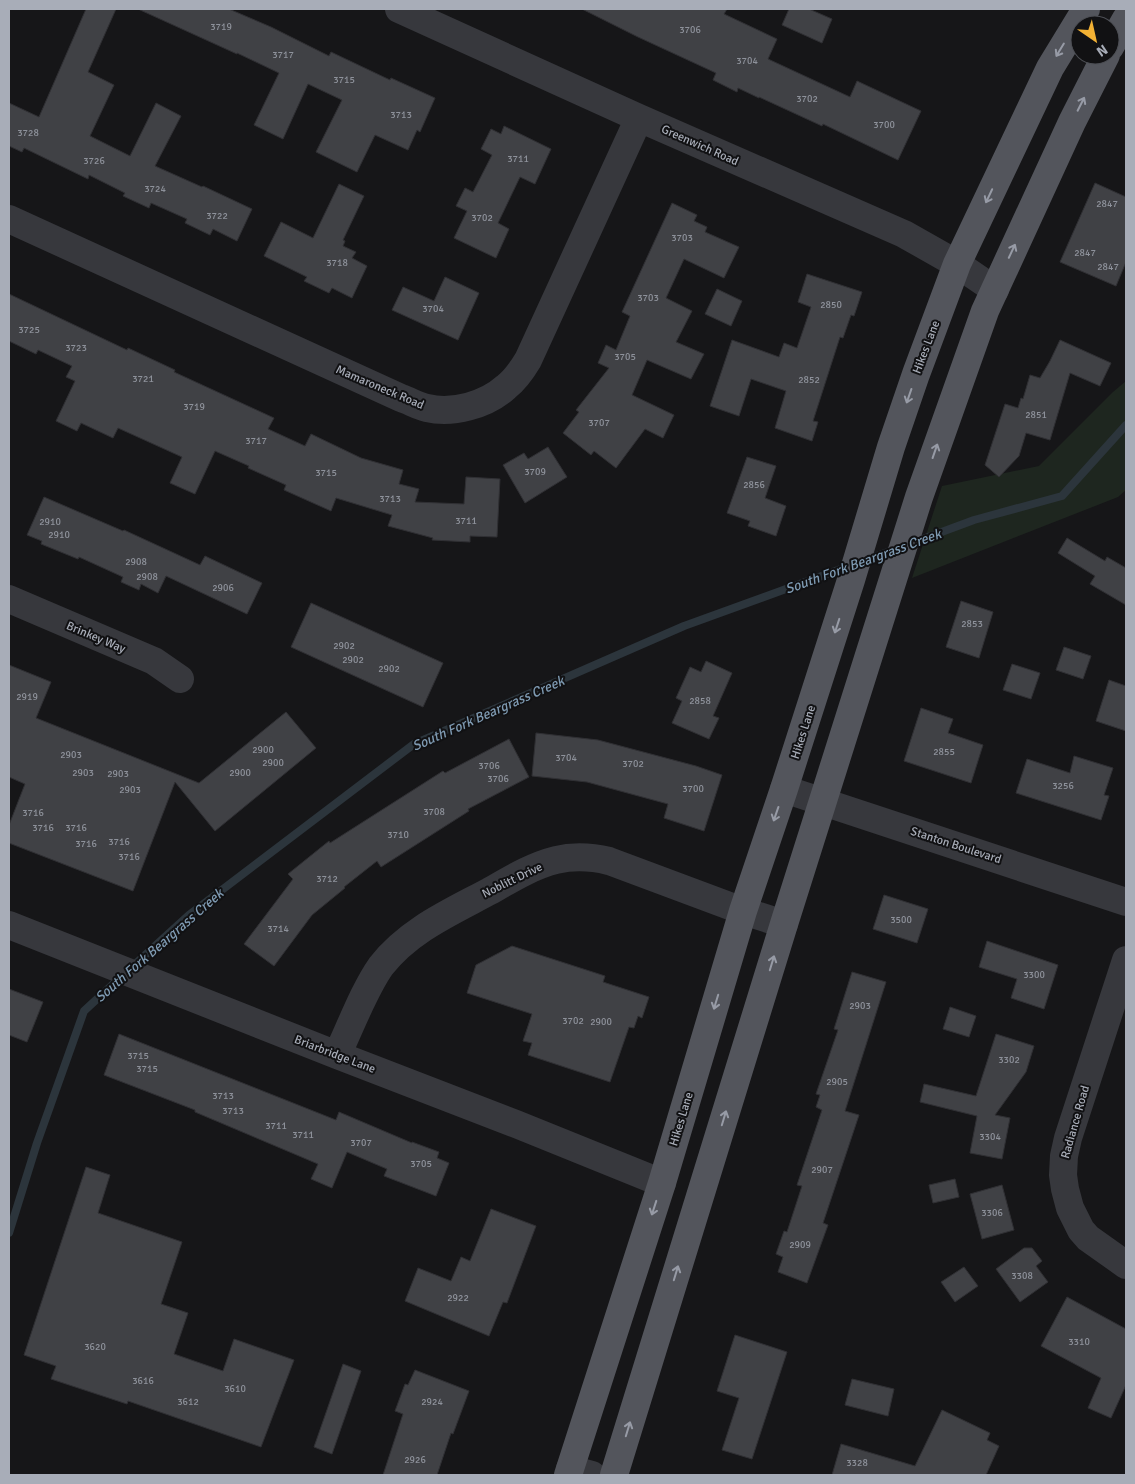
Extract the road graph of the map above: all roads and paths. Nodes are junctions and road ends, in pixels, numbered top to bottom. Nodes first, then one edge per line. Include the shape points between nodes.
1 (400, 9) edge
2 (1086, 9) edge
3 (1101, 65) edge
4 (639, 118) junction
5 (9, 219) edge
6 (958, 264) junction
7 (995, 290) junction
8 (9, 599) edge
9 (180, 679) dead end
10 (784, 789) junction
11 (823, 802) junction
12 (1126, 902) edge
13 (743, 911) junction
14 (784, 924) junction
15 (9, 925) edge
16 (1126, 960) edge
17 (337, 1055) junction
18 (662, 1183) junction
19 (1126, 1265) edge
20 (576, 1473) edge
21 (614, 1475) edge

1 - 4 street, Greenwich Road
2 -> 6 main road, Hikes Lane via 1050,68
7 -> 3 main road
4 - 5 street, Mamaroneck Road via 519,374 506,388 482,403 456,409 427,408 402,398
4 - 6 street, Greenwich Road via 904,234
6 - 7 street, Greenwich Road
6 -> 10 main road, Hikes Lane via 916,374
11 -> 7 main road via 919,497 962,371
8 - 9 street, Brinkey Way via 154,662
10 - 11 street, Stanton Boulevard
10 -> 13 main road, Hikes Lane
11 - 12 street, Stanton Boulevard
11 - 14 main road
13 - 14 street, Noblitt Drive
13 - 17 street, Noblitt Drive via 598,859 556,860 531,869 410,936 380,967
13 -> 18 main road, Hikes Lane
21 -> 14 main road
15 - 17 street, Briarbridge Lane
16 - 19 street, Radiance Road via 1068,1138 1063,1175 1070,1208 1081,1230
17 - 18 street, Briarbridge Lane
18 -> 20 main road, Hikes Lane

